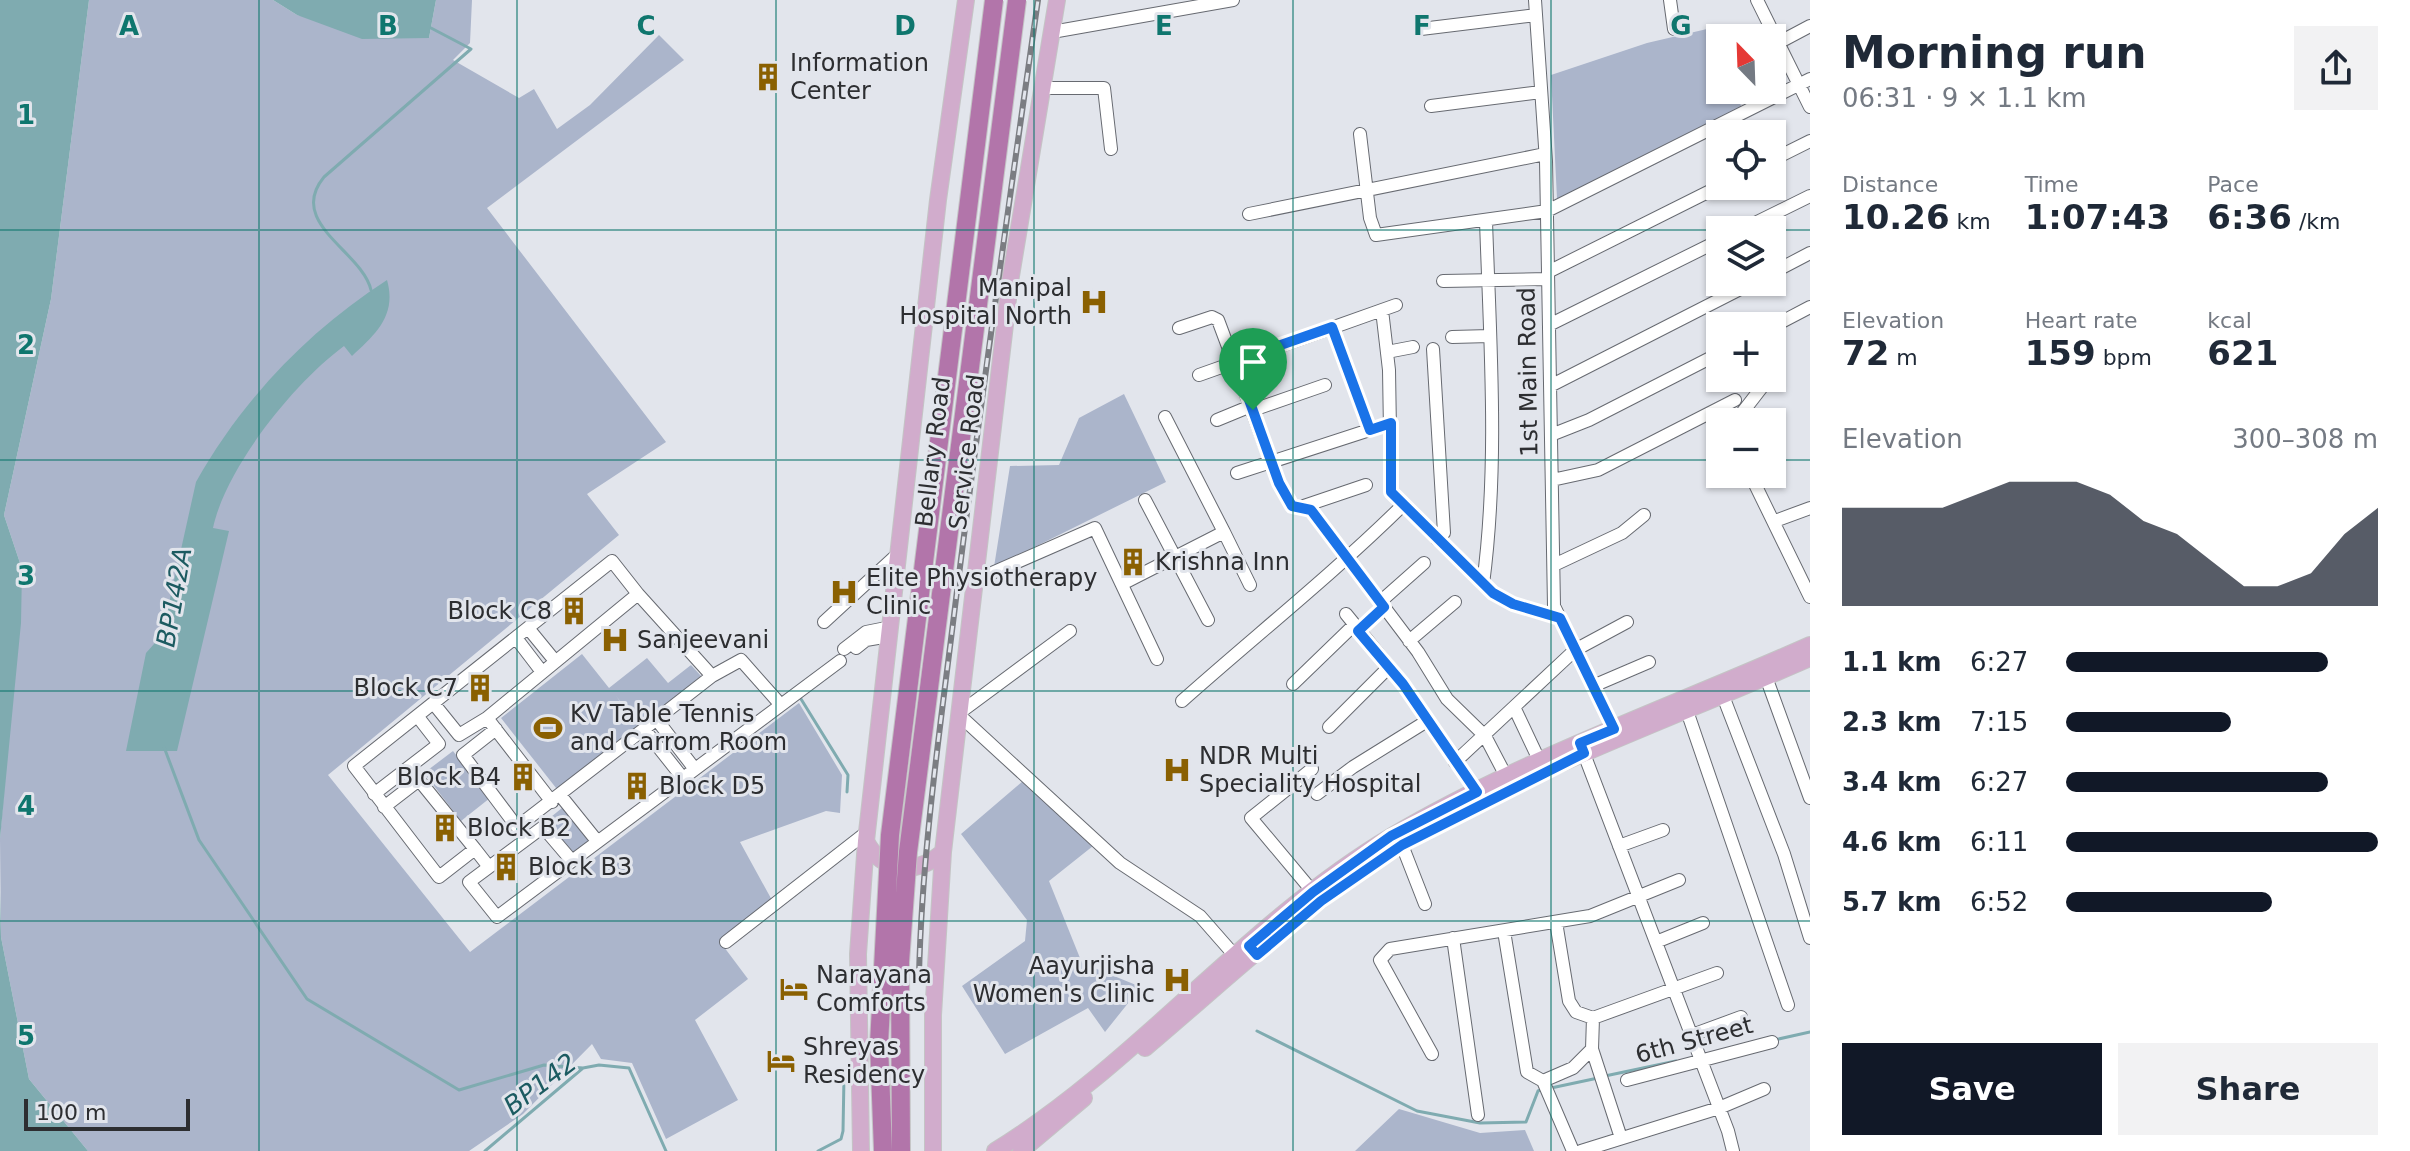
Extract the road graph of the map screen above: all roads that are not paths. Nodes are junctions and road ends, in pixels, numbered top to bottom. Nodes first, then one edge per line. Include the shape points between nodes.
1 (966, 0) edge
2 (994, 0) edge
3 (1017, 0) edge
4 (1057, 0) edge
5 (1233, 0) edge
6 (1535, 0) edge
7 (1670, 0) edge
8 (1757, 0) edge
9 (1536, 15) junction
10 (1768, 24) edge
11 (1810, 26) edge
12 (1421, 29) dead end
13 (1674, 29) dead end
14 (1052, 32) junction
15 (1786, 36) edge
16 (1786, 57) edge
17 (1804, 82) edge
18 (1043, 88) junction
19 (1541, 92) junction
20 (1431, 106) dead end
21 (1810, 107) edge
22 (1360, 134) dead end
23 (1810, 141) edge
24 (1111, 149) dead end
25 (1786, 153) edge
26 (1545, 154) junction
27 (1366, 188) junction
28 (1706, 193) edge
29 (1810, 196) edge
30 (1547, 211) junction
31 (1249, 214) dead end
32 (1769, 216) edge
33 (1486, 221) junction
34 (1706, 247) edge
35 (1810, 253) edge
36 (1786, 266) edge
37 (1548, 276) junction
38 (1443, 281) dead end
39 (1488, 281) junction
40 (1727, 296) edge
41 (1396, 305) dead end
42 (1810, 307) edge
43 (1382, 310) junction
44 (1786, 320) edge
45 (1549, 325) junction
46 (1332, 327) junction
47 (1179, 328) dead end
48 (1490, 336) junction
49 (1452, 337) dead end
50 (1413, 347) dead end
51 (1433, 349) dead end
52 (1387, 352) junction
53 (1706, 360) edge
54 (1235, 361) junction
55 (1199, 375) dead end
56 (1325, 385) dead end
57 (1550, 386) junction
58 (1758, 392) edge
59 (1735, 400) dead end
60 (1252, 408) junction
61 (1746, 408) edge
62 (1165, 417) dead end
63 (1217, 420) dead end
64 (1391, 423) junction
65 (1370, 430) junction
66 (1551, 435) junction
67 (1271, 462) junction
68 (1237, 473) dead end
69 (1552, 480) junction
70 (1366, 485) dead end
71 (1757, 488) edge
72 (1145, 500) dead end
73 (1403, 505) junction
74 (1304, 506) junction
75 (1810, 508) edge
76 (1644, 515) dead end
77 (1775, 521) junction
78 (1224, 532) junction
79 (1437, 539) junction
80 (899, 553) junction
81 (1175, 558) junction
82 (1348, 560) junction
83 (1424, 563) dead end
84 (1554, 565) junction
85 (976, 580) junction
86 (1122, 584) junction
87 (1483, 584) junction
88 (1250, 585) dead end
89 (638, 594) junction
90 (1810, 597) edge
91 (1455, 602) dead end
92 (1382, 604) junction
93 (1560, 618) junction
94 (1208, 620) dead end
95 (824, 622) dead end
96 (1627, 622) dead end
97 (1353, 623) junction
98 (528, 628) junction
99 (1070, 631) dead end
100 (890, 632) junction
101 (516, 638) junction
102 (1409, 641) junction
103 (1810, 645) edge
104 (1575, 650) junction
105 (842, 655) junction
106 (1810, 658) edge
107 (1157, 659) dead end
108 (555, 661) junction
109 (1649, 662) dead end
110 (1389, 667) junction
111 (542, 672) junction
112 (712, 676) junction
113 (1766, 677) junction
114 (1293, 684) dead end
115 (1593, 686) junction
116 (1723, 696) junction
117 (1182, 701) dead end
118 (779, 702) junction
119 (434, 704) junction
120 (1514, 707) junction
121 (1687, 711) junction
122 (958, 714) junction
123 (418, 717) junction
124 (487, 718) junction
125 (657, 720) junction
126 (1427, 721) junction
127 (1329, 727) dead end
128 (496, 729) junction
129 (644, 729) junction
130 (1616, 734) junction
131 (1485, 736) junction
132 (1582, 748) junction
133 (1455, 762) junction
134 (1540, 762) junction
135 (410, 768) junction
136 (694, 768) junction
137 (1312, 769) dead end
138 (682, 777) junction
139 (1507, 778) junction
140 (419, 780) junction
141 (1477, 792) junction
142 (374, 794) junction
143 (1317, 794) dead end
144 (556, 798) junction
145 (1810, 798) edge
146 (384, 807) junction
147 (1663, 830) dead end
148 (867, 837) junction
149 (597, 841) junction
150 (1402, 845) junction
151 (1619, 846) junction
152 (475, 849) junction
153 (943, 852) junction
154 (572, 861) junction
155 (489, 867) junction
156 (1679, 880) dead end
157 (1313, 892) junction
158 (1639, 897) junction
159 (1425, 904) dead end
160 (1556, 922) junction
161 (1703, 923) dead end
162 (1504, 931) junction
163 (1453, 938) junction
164 (1810, 938) edge
165 (726, 942) dead end
166 (1656, 942) junction
167 (1247, 953) junction
168 (1717, 973) dead end
169 (1674, 989) junction
170 (1788, 1005) dead end
171 (1741, 1017) dead end
172 (1593, 1018) junction
173 (1692, 1035) junction
174 (1772, 1042) dead end
175 (1592, 1049) junction
176 (1432, 1054) dead end
177 (1701, 1061) junction
178 (1627, 1080) dead end
179 (1543, 1081) junction
180 (1764, 1089) dead end
181 (1719, 1108) junction
182 (1478, 1115) dead end
183 (1621, 1138) junction
184 (861, 1143) edge
185 (1003, 1149) edge
186 (883, 1151) edge
187 (901, 1151) edge
188 (933, 1151) edge
189 (1021, 1151) edge
190 (1573, 1151) edge
191 (1581, 1151) edge
192 (1733, 1151) edge

1 - 80 main road
2 - 186 highway, Bellary Road, bridge via 890,835 879,1044
3 - 187 highway, Bellary Road, bridge via 908,852 900,962
4 - 14 main road, Service Road
5 - 14 street
6 - 9 street, 1st Main Road
7 - 13 street
8 - 10 street
9 - 12 street
9 - 19 street, 1st Main Road
11 - 15 street
14 - 18 main road, Service Road
16 - 17 street
17 - 21 street
17 - 30 street
18 - 24 street via 1104,88
18 - 85 main road, Service Road via 1010,282
19 - 20 street
19 - 26 street, 1st Main Road
22 - 27 street
23 - 25 street
26 - 27 street
26 - 30 street, 1st Main Road
27 - 31 street
27 - 33 street via 1376,235
28 - 37 street
29 - 32 street
30 - 33 street
30 - 37 street, 1st Main Road
33 - 39 street
34 - 45 street
35 - 36 street
37 - 39 street
37 - 45 street, 1st Main Road
38 - 39 street
39 - 48 street
40 - 57 street
41 - 43 street
42 - 44 street
43 - 46 street
43 - 52 street
45 - 57 street, 1st Main Road
46 - 54 street
46 - 65 street
47 - 54 street via 1212,317 1218,320
48 - 49 street
48 - 87 street via 1492,416
50 - 52 street
51 - 79 street via 1444,533
52 - 64 street
53 - 66 street
54 - 55 street
54 - 60 street
56 - 60 street
57 - 66 street, 1st Main Road
58 - 61 street
59 - 69 street via 1598,470
60 - 63 street
60 - 67 street
62 - 78 street
64 - 65 street
64 - 73 street via 1391,492
65 - 67 street
66 - 69 street, 1st Main Road
67 - 68 street
67 - 74 street via 1292,506
69 - 84 street, 1st Main Road
70 - 74 street
71 - 77 street
72 - 81 street
73 - 79 street
73 - 82 street
74 - 82 street
75 - 77 street
76 - 84 street via 1622,533
77 - 90 street
78 - 81 street
78 - 88 street
79 - 87 street
80 - 95 street
80 - 100 main road
81 - 86 street
81 - 94 street
82 - 92 street
82 - 117 street
83 - 92 street
84 - 93 street, 1st Main Road via 1554,606
85 - 86 street via 1095,528
85 - 122 main road, Service Road
86 - 107 street
87 - 93 street via 1513,604
89 - 98 street via 610,561
89 - 108 street
89 - 112 street
91 - 102 street
92 - 97 street
92 - 102 street
93 - 104 street, 1st Main Road
96 - 104 street
97 - 110 street
97 - 114 street
98 - 101 street
98 - 108 street
99 - 122 street
100 - 105 street
100 - 105 street via 866,632
100 - 148 main road
101 - 111 street
101 - 119 street
102 - 131 street via 1447,699
103 - 130 main road
104 - 115 street, 1st Main Road
104 - 120 street
105 - 118 street
106 - 113 main road
108 - 111 street
109 - 115 street
110 - 126 street
110 - 127 street
111 - 124 street
112 - 118 street via 741,660
112 - 125 street
113 - 116 main road
113 - 145 street
115 - 130 street, 1st Main Road
116 - 121 main road
116 - 164 street
118 - 136 street
119 - 123 street
119 - 124 street via 459,735
120 - 131 street
120 - 134 street
121 - 130 main road
121 - 170 street
122 - 153 main road, Service Road
122 - 167 street via 1120,863
123 - 135 street via 439,744
123 - 142 street via 354,766
124 - 128 street
125 - 129 street
125 - 136 street
126 - 133 street
126 - 143 street
128 - 144 street
128 - 144 street via 463,755 516,826
129 - 138 street
129 - 144 street
130 - 132 main road
131 - 133 street
131 - 139 street
132 - 134 main road
132 - 150 main road
132 - 151 street
133 - 141 street
134 - 139 main road
135 - 140 street
135 - 142 street
136 - 138 street
137 - 157 street via 1251,818
138 - 149 street
139 - 141 main road
140 - 146 street
140 - 152 street
141 - 157 main road via 1391,836
142 - 146 street
144 - 149 street
146 - 152 street via 439,877
147 - 151 street
148 - 153 main road via 882,862 902,868 921,867
148 - 165 street
148 - 184 main road via 858,954
149 - 154 street
150 - 159 street
150 - 167 main road
151 - 158 street
152 - 155 street
153 - 188 main road, Service Road via 933,1015
154 - 155 street via 543,827
154 - 155 street via 497,917 469,882
156 - 158 street
157 - 167 main road
158 - 160 street via 1590,916
158 - 166 street
160 - 162 street
160 - 172 street via 1569,1001 1576,1012
161 - 166 street
162 - 163 street
162 - 179 street via 1527,1072
163 - 176 street via 1390,949 1380,960
163 - 182 street
166 - 169 street
167 - 185 main road
167 - 189 main road
168 - 169 street
169 - 172 street
169 - 173 street
171 - 173 street
172 - 175 street
173 - 177 street
174 - 177 street, 6th Street
175 - 179 street via 1573,1068
175 - 183 street
177 - 178 street, 6th Street
177 - 181 street
179 - 190 street
180 - 181 street
181 - 183 street
181 - 192 street
183 - 191 street

